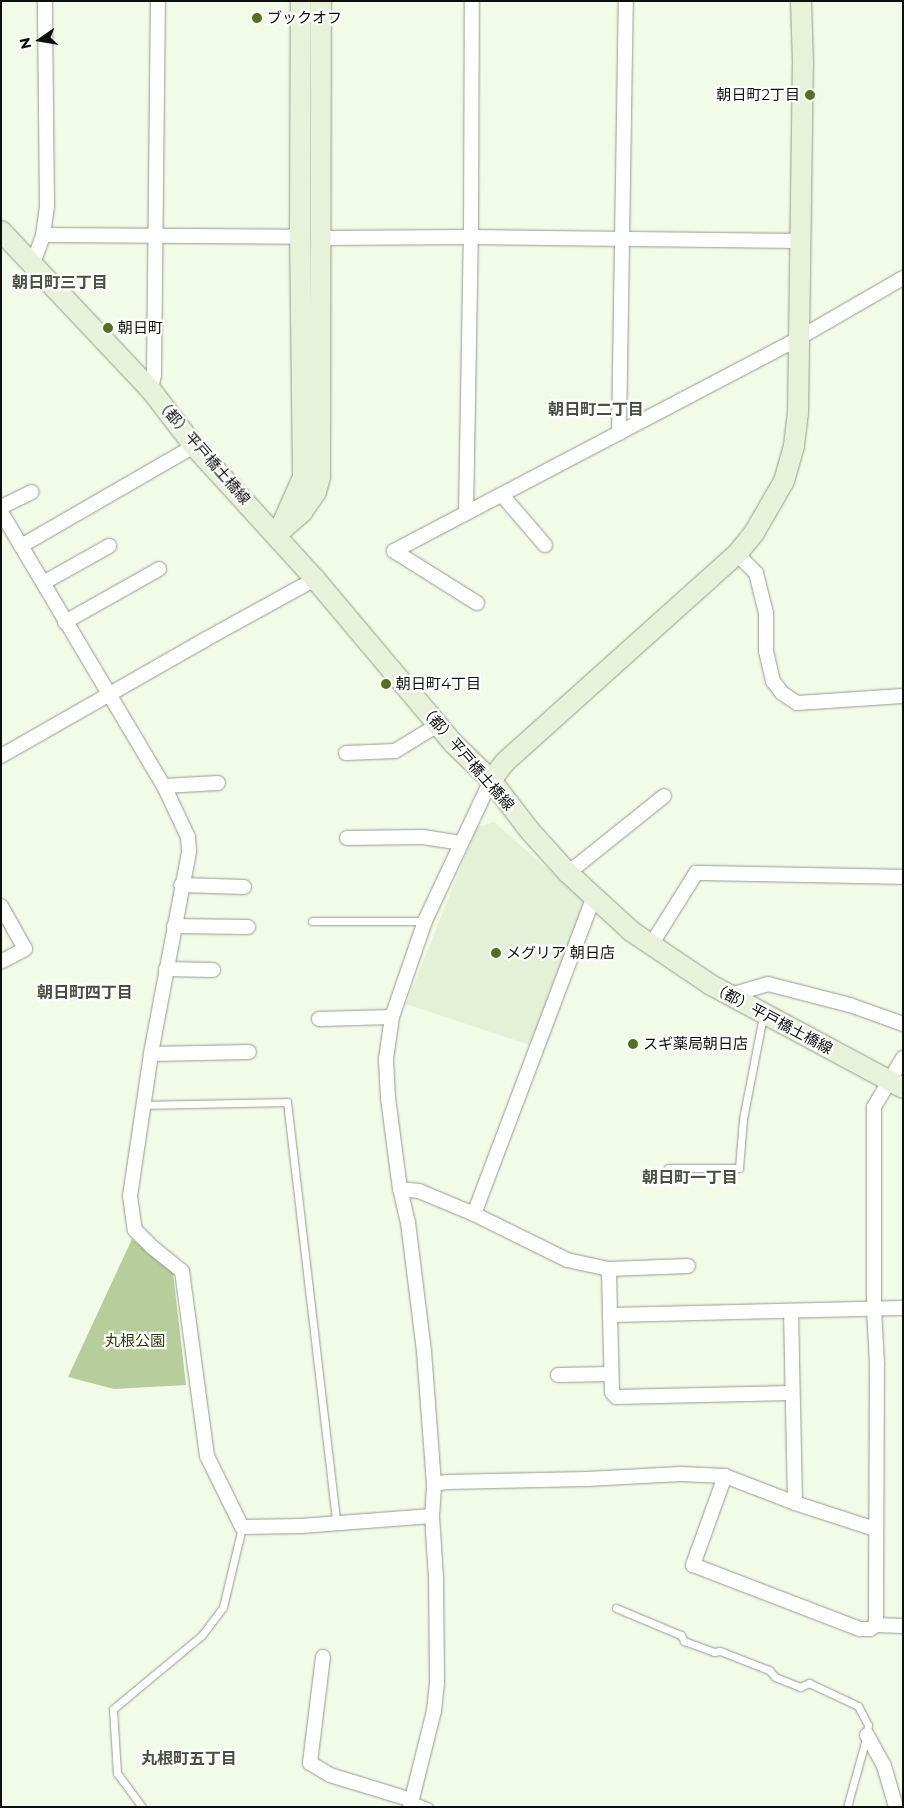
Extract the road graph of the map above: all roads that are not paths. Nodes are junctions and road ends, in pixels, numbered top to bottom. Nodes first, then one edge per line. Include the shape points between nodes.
1 (46, 1) edge
2 (158, 1) edge
3 (301, 1) edge
4 (321, 1) edge
5 (472, 1) edge
6 (626, 1) edge
7 (801, 1) edge
8 (1, 232) edge
9 (155, 234) junction
10 (43, 235) junction
11 (300, 237) junction
12 (471, 237) junction
13 (321, 238) junction
14 (621, 239) junction
15 (799, 241) junction
16 (32, 266) junction
17 (903, 278) edge
18 (799, 338) junction
19 (151, 390) junction
20 (619, 433) junction
21 (194, 446) junction
22 (32, 492) dead end
23 (502, 494) junction
24 (1, 507) edge
25 (1, 512) edge
26 (466, 513) junction
27 (276, 535) junction
28 (545, 545) dead end
29 (21, 546) junction
30 (109, 546) dead end
31 (737, 554) junction
32 (159, 569) dead end
33 (315, 579) junction
34 (42, 583) junction
35 (477, 603) dead end
36 (65, 622) junction
37 (109, 696) junction
38 (903, 696) edge
39 (438, 725) junction
40 (346, 753) dead end
41 (1, 756) edge
42 (492, 780) junction
43 (218, 783) dead end
44 (164, 786) junction
45 (664, 796) dead end
46 (347, 838) dead end
47 (461, 843) junction
48 (568, 873) junction
49 (903, 877) edge
50 (181, 885) junction
51 (244, 887) dead end
52 (594, 897) junction
53 (1, 906) edge
54 (312, 921) dead end
55 (425, 921) junction
56 (174, 926) junction
57 (248, 927) dead end
58 (651, 945) junction
59 (1, 962) edge
60 (166, 969) junction
61 (213, 970) dead end
62 (730, 995) junction
63 (764, 1014) junction
64 (392, 1017) junction
65 (319, 1019) dead end
66 (903, 1024) edge
67 (249, 1052) dead end
68 (151, 1054) junction
69 (903, 1058) edge
70 (896, 1084) edge
71 (142, 1105) junction
72 (668, 1168) dead end
73 (400, 1189) junction
74 (474, 1214) junction
75 (688, 1266) dead end
76 (609, 1270) junction
77 (874, 1308) junction
78 (903, 1308) edge
79 (791, 1311) junction
80 (610, 1314) junction
81 (611, 1374) junction
82 (558, 1375) dead end
83 (791, 1393) junction
84 (725, 1476) junction
85 (434, 1484) junction
86 (795, 1503) junction
87 (432, 1516) junction
88 (336, 1522) junction
89 (242, 1527) junction
90 (875, 1529) junction
91 (616, 1608) dead end
92 (876, 1625) junction
93 (903, 1626) edge
94 (323, 1657) dead end
95 (867, 1735) junction
96 (411, 1804) edge
97 (142, 1807) edge
98 (429, 1807) edge
99 (847, 1807) edge
100 (896, 1807) edge

1 - 10 street via 47,204
2 - 9 street
3 - 11 street
4 - 13 street
5 - 12 street
6 - 14 street
7 - 15 street via 803,64
8 - 16 street, （都）平戸橋土橋線
9 - 10 street
9 - 11 street
9 - 19 street via 154,374
10 - 16 street
11 - 27 street via 303,477
12 - 13 street
12 - 14 street
12 - 26 street
13 - 27 street via 320,477 316,492 302,512
14 - 15 street
14 - 20 street
15 - 18 street
16 - 19 street, （都）平戸橋土橋線
17 - 18 street
18 - 20 street
18 - 31 street via 798,414 789,464 767,512
19 - 21 street, （都）平戸橋土橋線
20 - 23 street
21 - 27 street, （都）平戸橋土橋線
21 - 29 street
22 - 24 street
23 - 26 street
23 - 28 street
25 - 29 street
26 - 35 street via 394,551
27 - 33 street, （都）平戸橋土橋線
29 - 34 street
30 - 34 street
31 - 38 street via 756,573 766,614 768,658 773,681 782,693 797,703
31 - 42 street via 505,762
32 - 36 street
33 - 37 street
33 - 39 street, （都）平戸橋土橋線
34 - 36 street
36 - 37 street
37 - 41 street
37 - 44 street
39 - 40 street via 395,751
39 - 42 street, （都）平戸橋土橋線
42 - 47 street
42 - 48 street, （都）平戸橋土橋線 via 530,831
43 - 44 street
44 - 50 street via 188,837 189,852
45 - 48 street
46 - 47 street via 423,837
47 - 55 street
48 - 52 street, （都）平戸橋土橋線
49 - 58 street via 696,872
50 - 51 street
50 - 56 street
52 - 58 street, （都）平戸橋土橋線
52 - 74 street
53 - 59 street via 25,949
54 - 55 lane
55 - 64 street
56 - 57 street
56 - 60 street
58 - 62 street, （都）平戸橋土橋線
60 - 61 street
60 - 68 street
62 - 63 street, （都）平戸橋土橋線
62 - 66 street via 768,984 850,1005
63 - 70 street, （都）平戸橋土橋線
63 - 72 lane via 743,1119 740,1168
64 - 65 street
64 - 73 street via 386,1059
67 - 68 street
68 - 71 street
69 - 70 street
70 - 77 street via 874,1107
71 - 88 lane via 287,1102
71 - 89 street via 130,1196 133,1224 152,1247 182,1271 207,1456
73 - 74 street via 419,1191
73 - 85 street via 408,1223 424,1352
74 - 76 street via 567,1260
75 - 76 street
76 - 80 street
77 - 78 street
77 - 79 street
77 - 90 street via 877,1364
79 - 80 street
79 - 83 street
80 - 81 street
81 - 82 street
81 - 83 street via 612,1392 623,1398
83 - 86 street
84 - 85 street via 662,1474
84 - 86 street
84 - 92 street via 693,1565 860,1629
85 - 87 street
86 - 90 street
87 - 88 street
87 - 96 street via 437,1684 434,1711
88 - 89 street
89 - 97 lane via 223,1607 202,1635 113,1709 117,1773
90 - 92 street
91 - 95 lane via 681,1635 684,1641 769,1670 774,1676 800,1687 809,1683 858,1706 868,1725
92 - 93 street
94 - 96 street via 310,1763 330,1775
95 - 99 lane
95 - 100 street via 884,1766
96 - 98 lane

